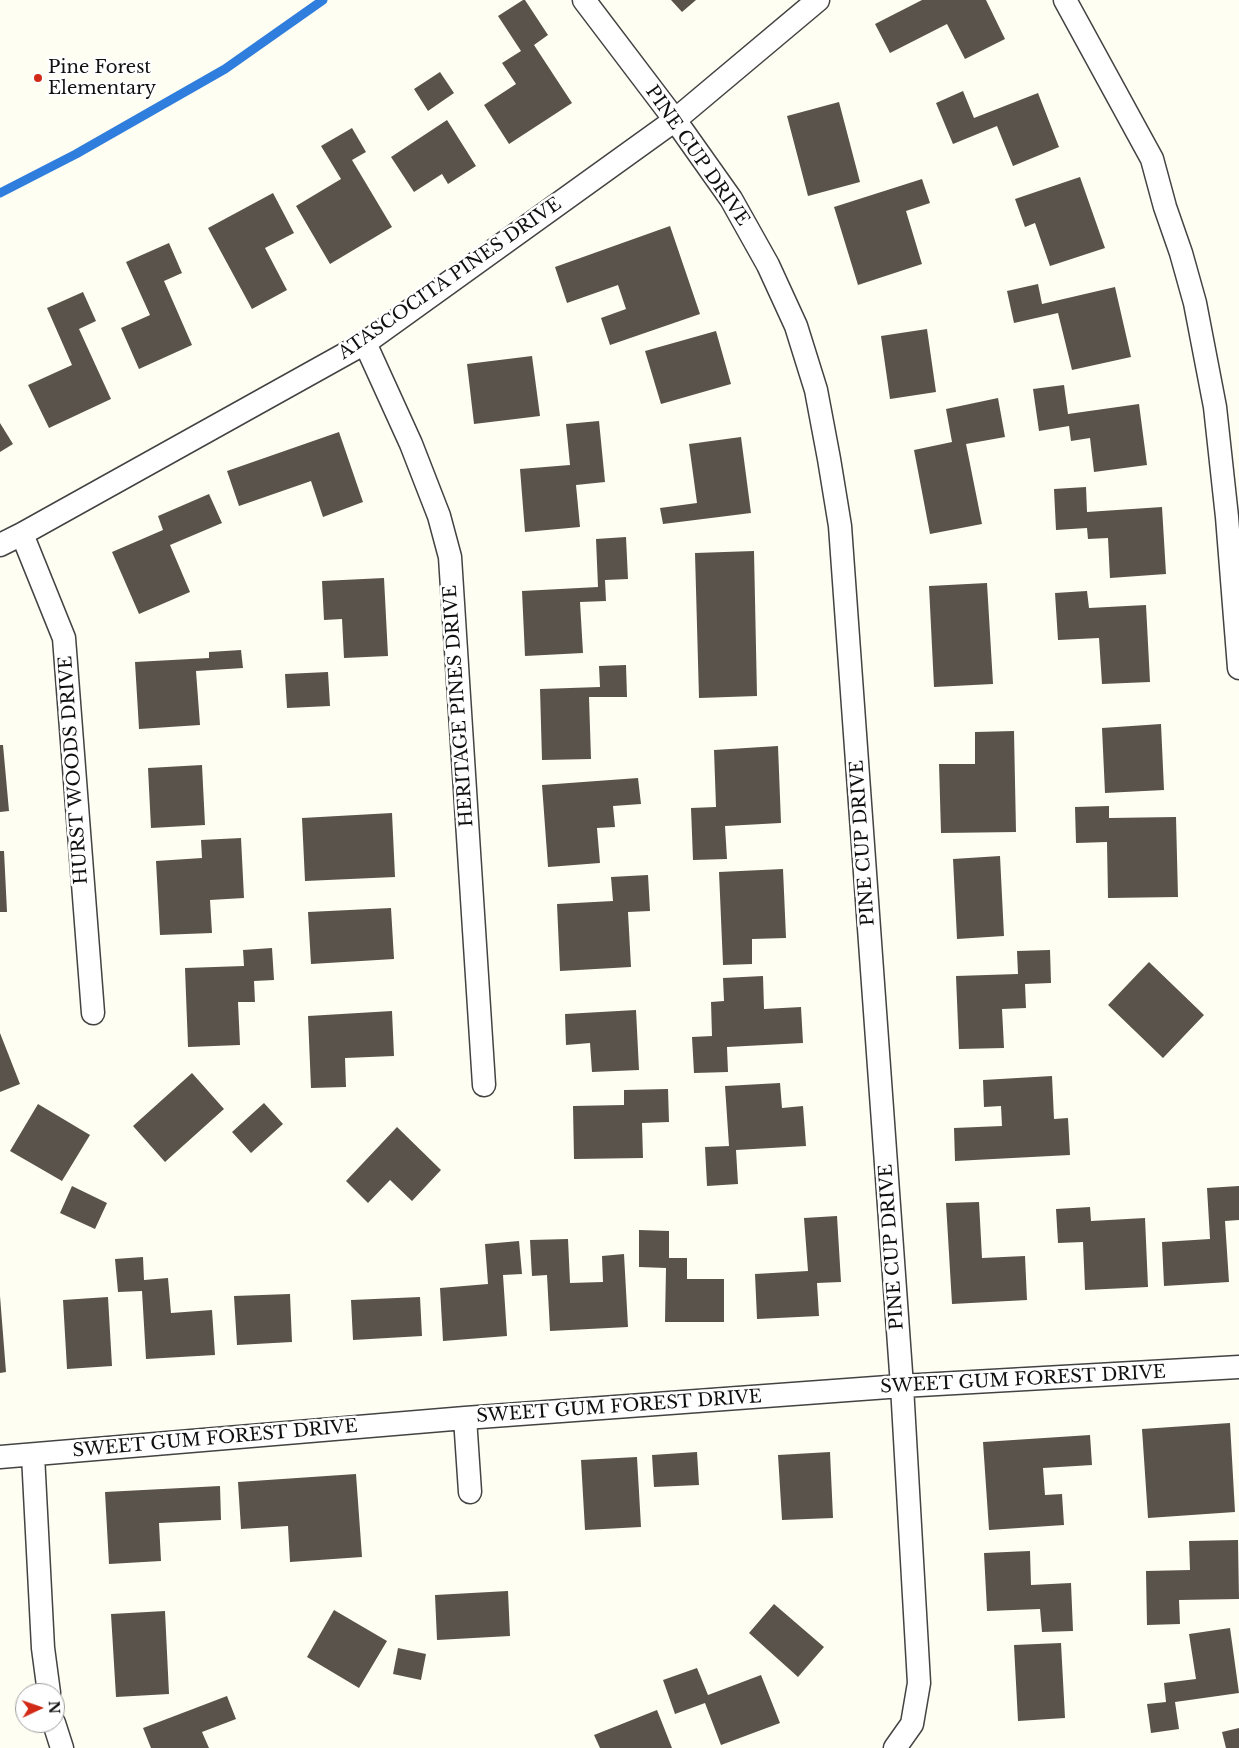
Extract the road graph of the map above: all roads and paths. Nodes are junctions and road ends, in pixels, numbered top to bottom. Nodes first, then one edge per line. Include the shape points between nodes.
1 (584, 0) edge
2 (818, 0) edge
3 (1065, 0) edge
4 (675, 120) junction
5 (364, 343) junction
6 (22, 534) junction
7 (0, 544) edge
8 (1239, 668) edge
9 (93, 1013) dead end
10 (484, 1085) dead end
11 (1239, 1367) edge
12 (902, 1386) junction
13 (465, 1418) junction
14 (32, 1455) junction
15 (0, 1457) edge
16 (470, 1492) dead end
17 (48, 1683) edge
18 (57, 1733) edge
19 (62, 1748) edge
20 (895, 1748) edge

1 - 4 street, PINE CUP DRIVE
2 - 4 street, ATASCOCITA PINES DRIVE
3 - 8 street via 1152,159 1195,303 1215,407
4 - 5 street, ATASCOCITA PINES DRIVE
4 - 12 street, PINE CUP DRIVE via 731,199 796,326 816,390 829,459 840,526
5 - 6 street, ATASCOCITA PINES DRIVE
5 - 10 street, HERITAGE PINES DRIVE via 425,480 450,557
6 - 7 street, ATASCOCITA PINES DRIVE
6 - 9 street, HURST WOODS DRIVE via 64,638
11 - 12 street, SWEET GUM FOREST DRIVE
12 - 13 street, SWEET GUM FOREST DRIVE
12 - 20 street, PINE CUP DRIVE via 919,1683 912,1724
13 - 14 street, SWEET GUM FOREST DRIVE
13 - 16 street
14 - 15 street, SWEET GUM FOREST DRIVE
14 - 17 street
18 - 19 street

